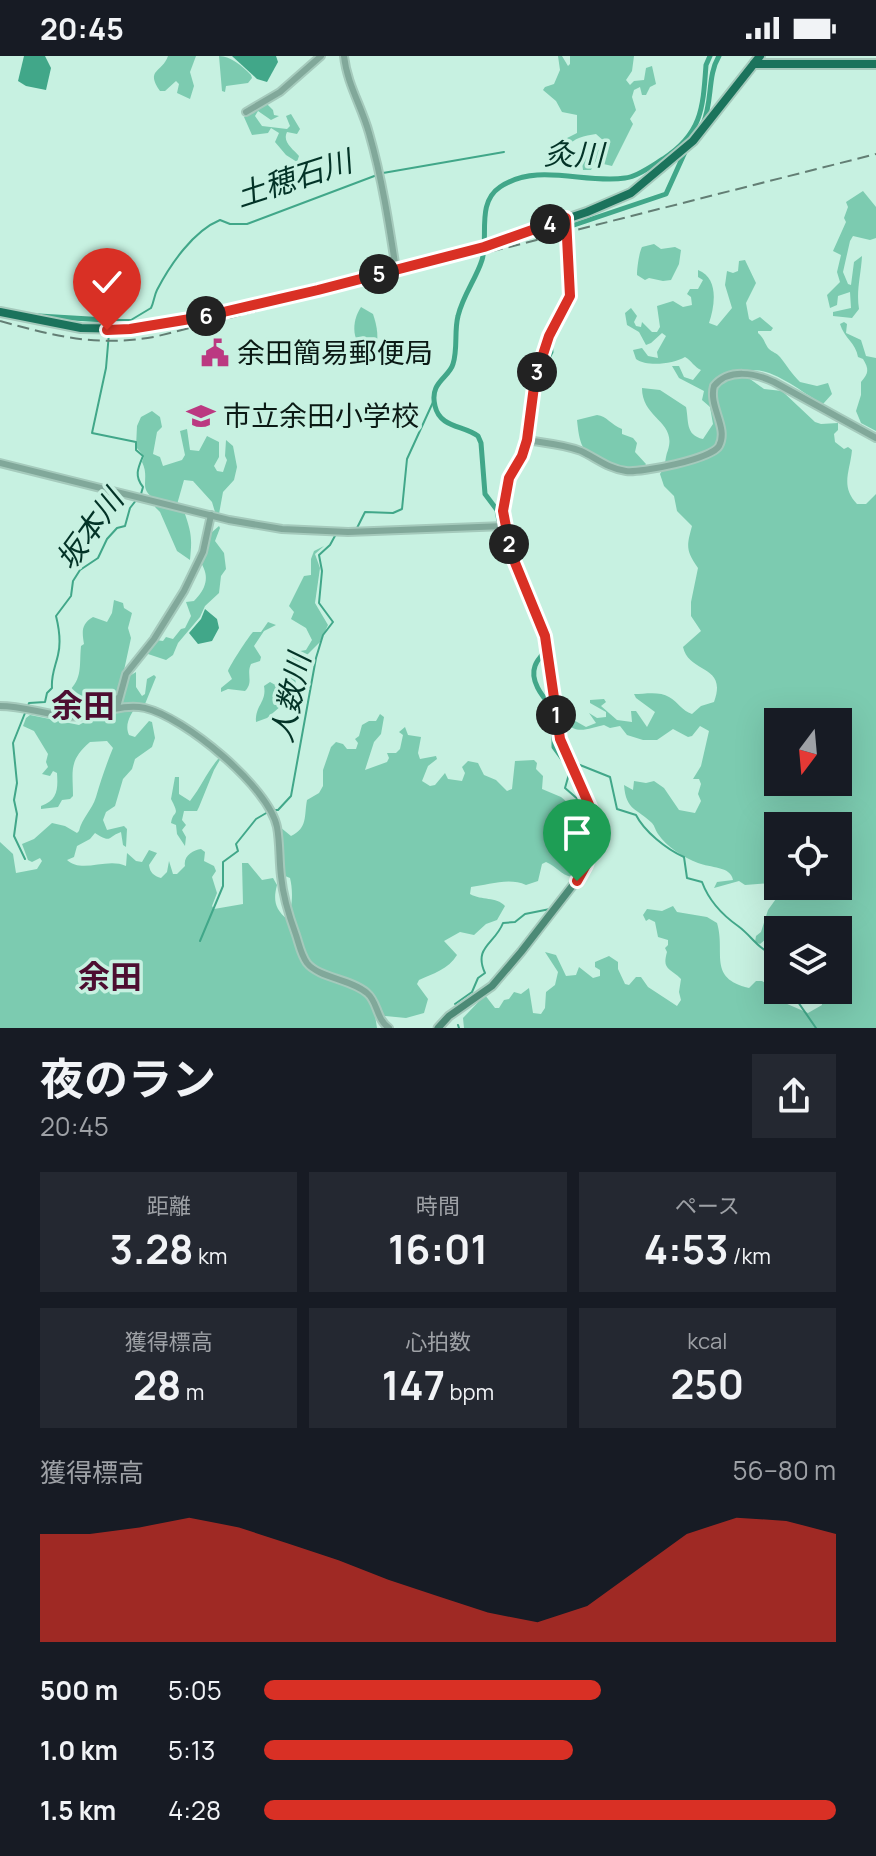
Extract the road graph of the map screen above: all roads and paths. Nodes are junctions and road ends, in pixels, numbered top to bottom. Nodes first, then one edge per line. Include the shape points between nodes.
1 (321, 56) edge
2 (344, 56) edge
3 (757, 60) edge
4 (876, 64) edge
5 (246, 112) dead end
6 (566, 218) junction
7 (396, 270) junction
8 (0, 312) edge
9 (876, 438) edge
10 (527, 440) junction
11 (0, 463) edge
12 (211, 515) junction
13 (505, 526) junction
14 (119, 698) junction
15 (0, 706) edge
16 (117, 707) dead end
17 (102, 713) junction
18 (389, 1028) edge
19 (438, 1028) edge

1 - 5 street via 280,92
2 - 7 street via 377,163
3 - 4 main road
3 - 6 main road via 686,148 628,195
6 - 7 main road via 482,248
6 - 10 main road via 570,296 535,379
7 - 8 main road via 130,329 81,328
9 - 10 street via 774,382 746,374 727,376 714,386 721,439 706,456 628,472 575,449
10 - 13 main road via 505,490
11 - 12 street
12 - 13 street via 325,532
12 - 14 street via 203,552 184,591 126,674
13 - 19 main road via 545,636 558,733 590,804 594,841 583,871 498,980
14 - 16 street
14 - 17 street via 102,704
15 - 17 street via 71,716
17 - 18 street via 133,707 159,714 214,748 271,809 285,898 303,957 315,969 367,993

